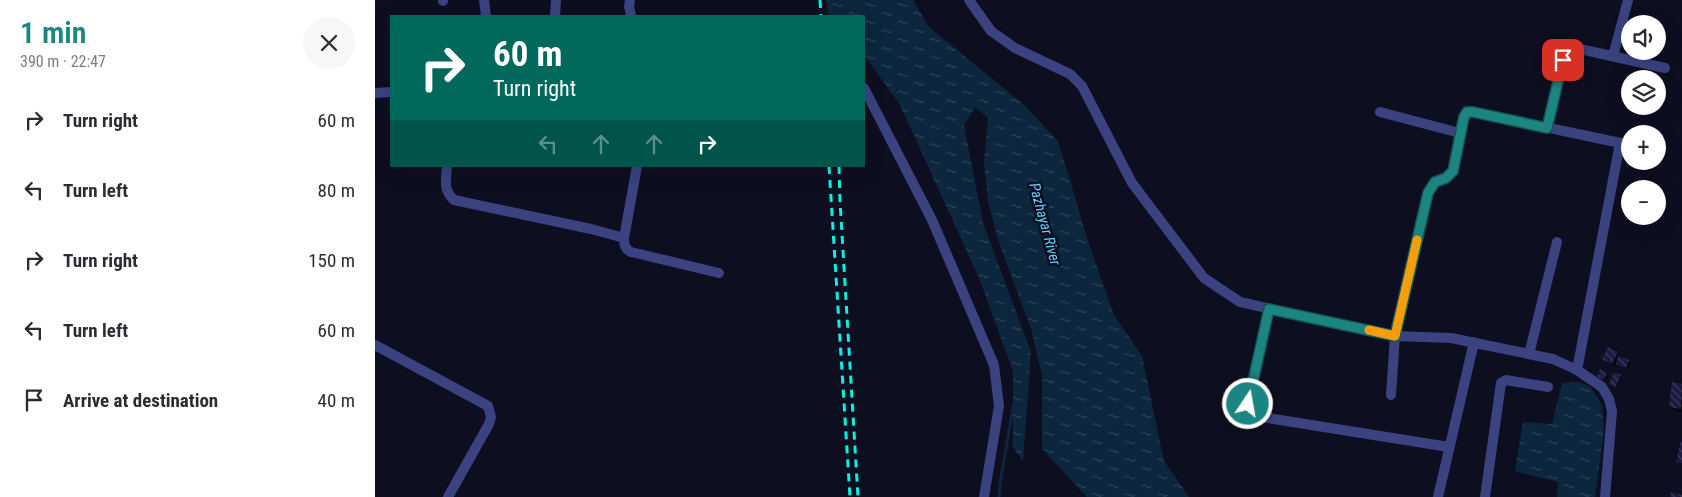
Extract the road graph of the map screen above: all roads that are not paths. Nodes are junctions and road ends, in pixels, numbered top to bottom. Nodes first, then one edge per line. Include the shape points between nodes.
1 (484, 0) edge
2 (557, 0) edge
3 (630, 0) edge
4 (969, 0) edge
5 (1628, 0) edge
6 (486, 15) edge
7 (555, 15) edge
8 (631, 15) edge
9 (1613, 56) junction
10 (1665, 68) dead end
11 (865, 90) edge
12 (390, 92) edge
13 (375, 93) edge
14 (1380, 112) dead end
15 (1547, 128) junction
16 (1460, 133) junction
17 (1621, 143) edge
18 (1621, 163) edge
19 (447, 167) edge
20 (637, 167) edge
21 (624, 238) junction
22 (1557, 242) dead end
23 (719, 273) dead end
24 (1269, 309) junction
25 (1395, 336) junction
26 (1474, 342) junction
27 (375, 345) edge
28 (1529, 354) junction
29 (1577, 370) junction
30 (1548, 387) dead end
31 (1391, 395) dead end
32 (1449, 448) junction
33 (448, 497) edge
34 (984, 497) edge
35 (1438, 497) edge
36 (1485, 497) edge
37 (1605, 497) edge

1 - 6 street
2 - 7 street
3 - 8 street
4 - 24 street via 991,31 1015,48 1070,74 1082,86 1133,183 1204,278 1240,302
5 - 9 street
9 - 10 street
9 - 15 street via 1580,49 1573,49 1567,54
11 - 34 street via 932,220 994,365 999,406
12 - 13 street
14 - 16 street
15 - 16 street via 1467,112
15 - 17 street
16 - 25 street via 1453,171 1435,182 1428,193
18 - 29 street
19 - 21 street via 448,194 454,200
20 - 21 street
21 - 23 street via 626,250 631,252
22 - 28 street
24 - 25 street
24 - 32 street via 1248,404 1255,416
25 - 26 street
25 - 31 street
26 - 28 street
26 - 32 street
27 - 33 street via 488,406 489,424
28 - 29 street via 1553,359
29 - 37 street via 1601,387 1612,411
30 - 36 street via 1506,380 1501,383
32 - 35 street

